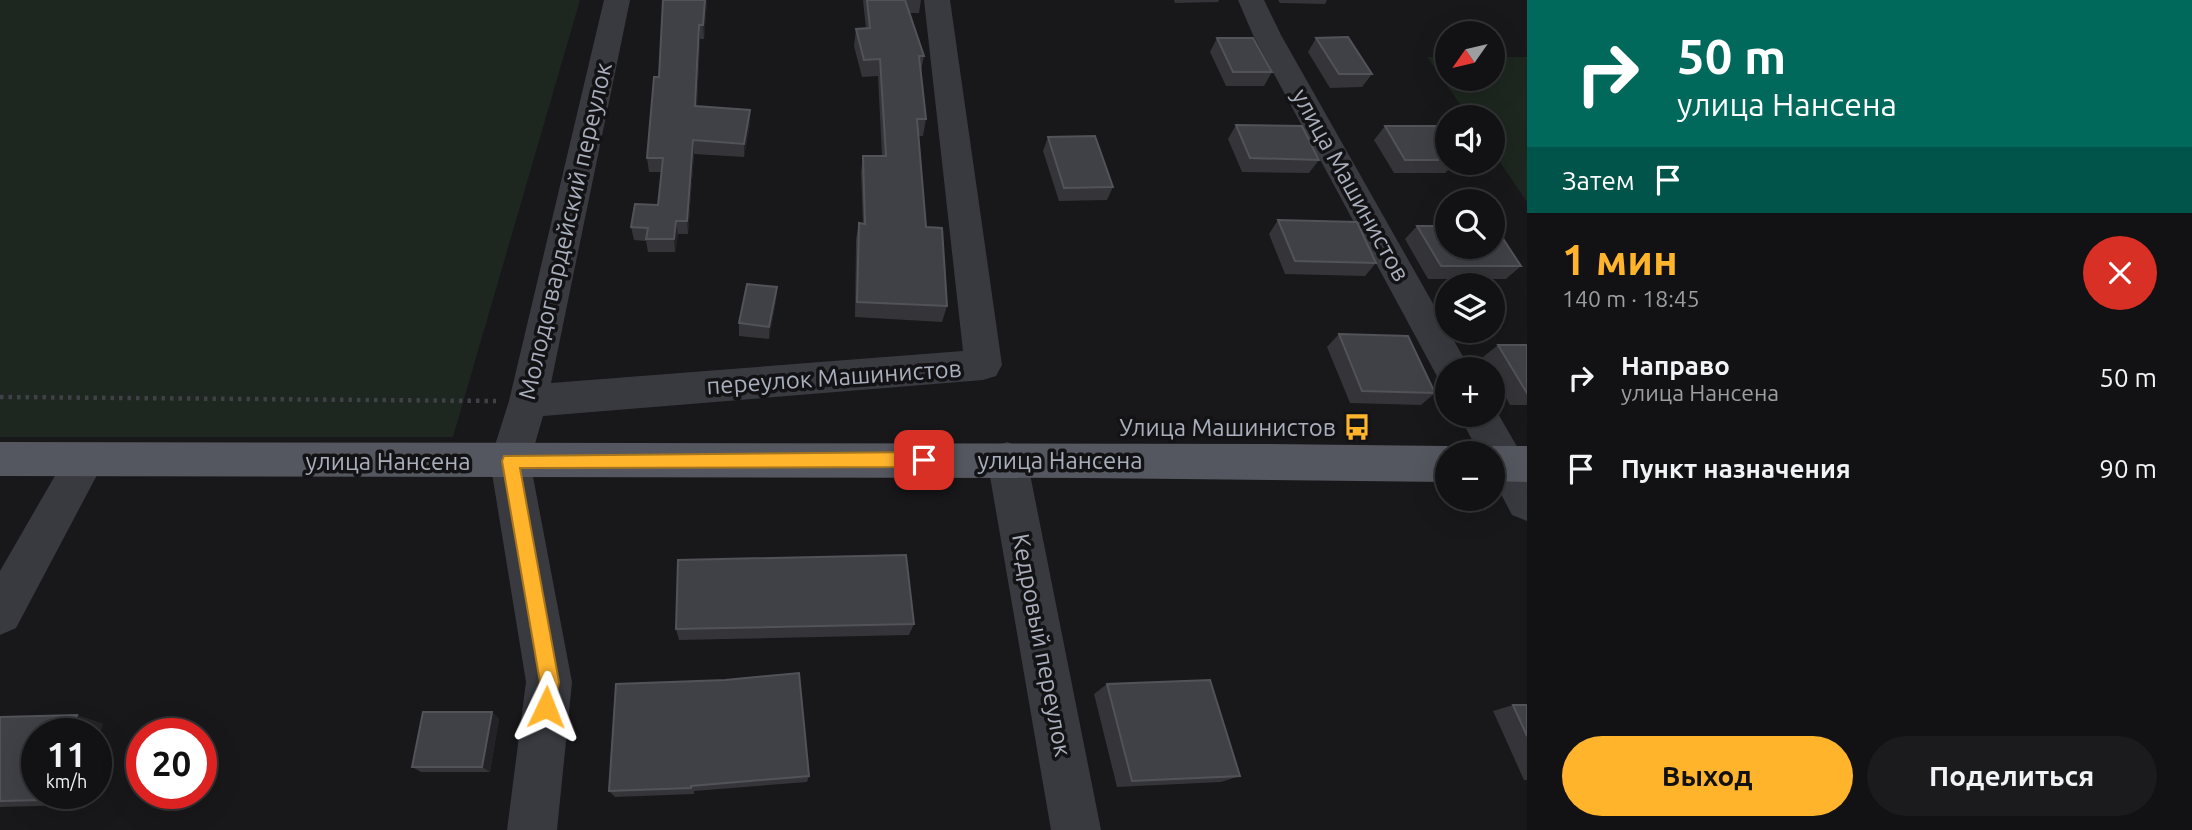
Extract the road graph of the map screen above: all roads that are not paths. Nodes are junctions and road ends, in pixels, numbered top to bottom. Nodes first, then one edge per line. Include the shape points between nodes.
1 (617, 0) edge
2 (937, 0) edge
3 (1251, 0) edge
4 (1445, 357) edge
5 (528, 401) junction
6 (1485, 427) edge
7 (0, 459) edge
8 (1007, 459) junction
9 (85, 460) junction
10 (510, 461) junction
11 (1435, 464) edge
12 (1508, 464) edge
13 (1527, 502) edge
14 (0, 613) edge
15 (532, 830) edge
16 (1076, 830) edge

1 - 5 street, Молодогвардейский переулок
2 - 5 street, переулок Машинистов via 983,365
3 - 4 street, улица Машинистов
5 - 10 street, Молодогвардейский переулок
6 - 12 street
7 - 9 main road, улица Нансена
8 - 10 main road, улица Нансена
8 - 11 main road, улица Нансена
8 - 16 street, Кедровый переулок
9 - 10 main road, улица Нансена
9 - 14 street
10 - 15 street via 549,682
12 - 13 street

